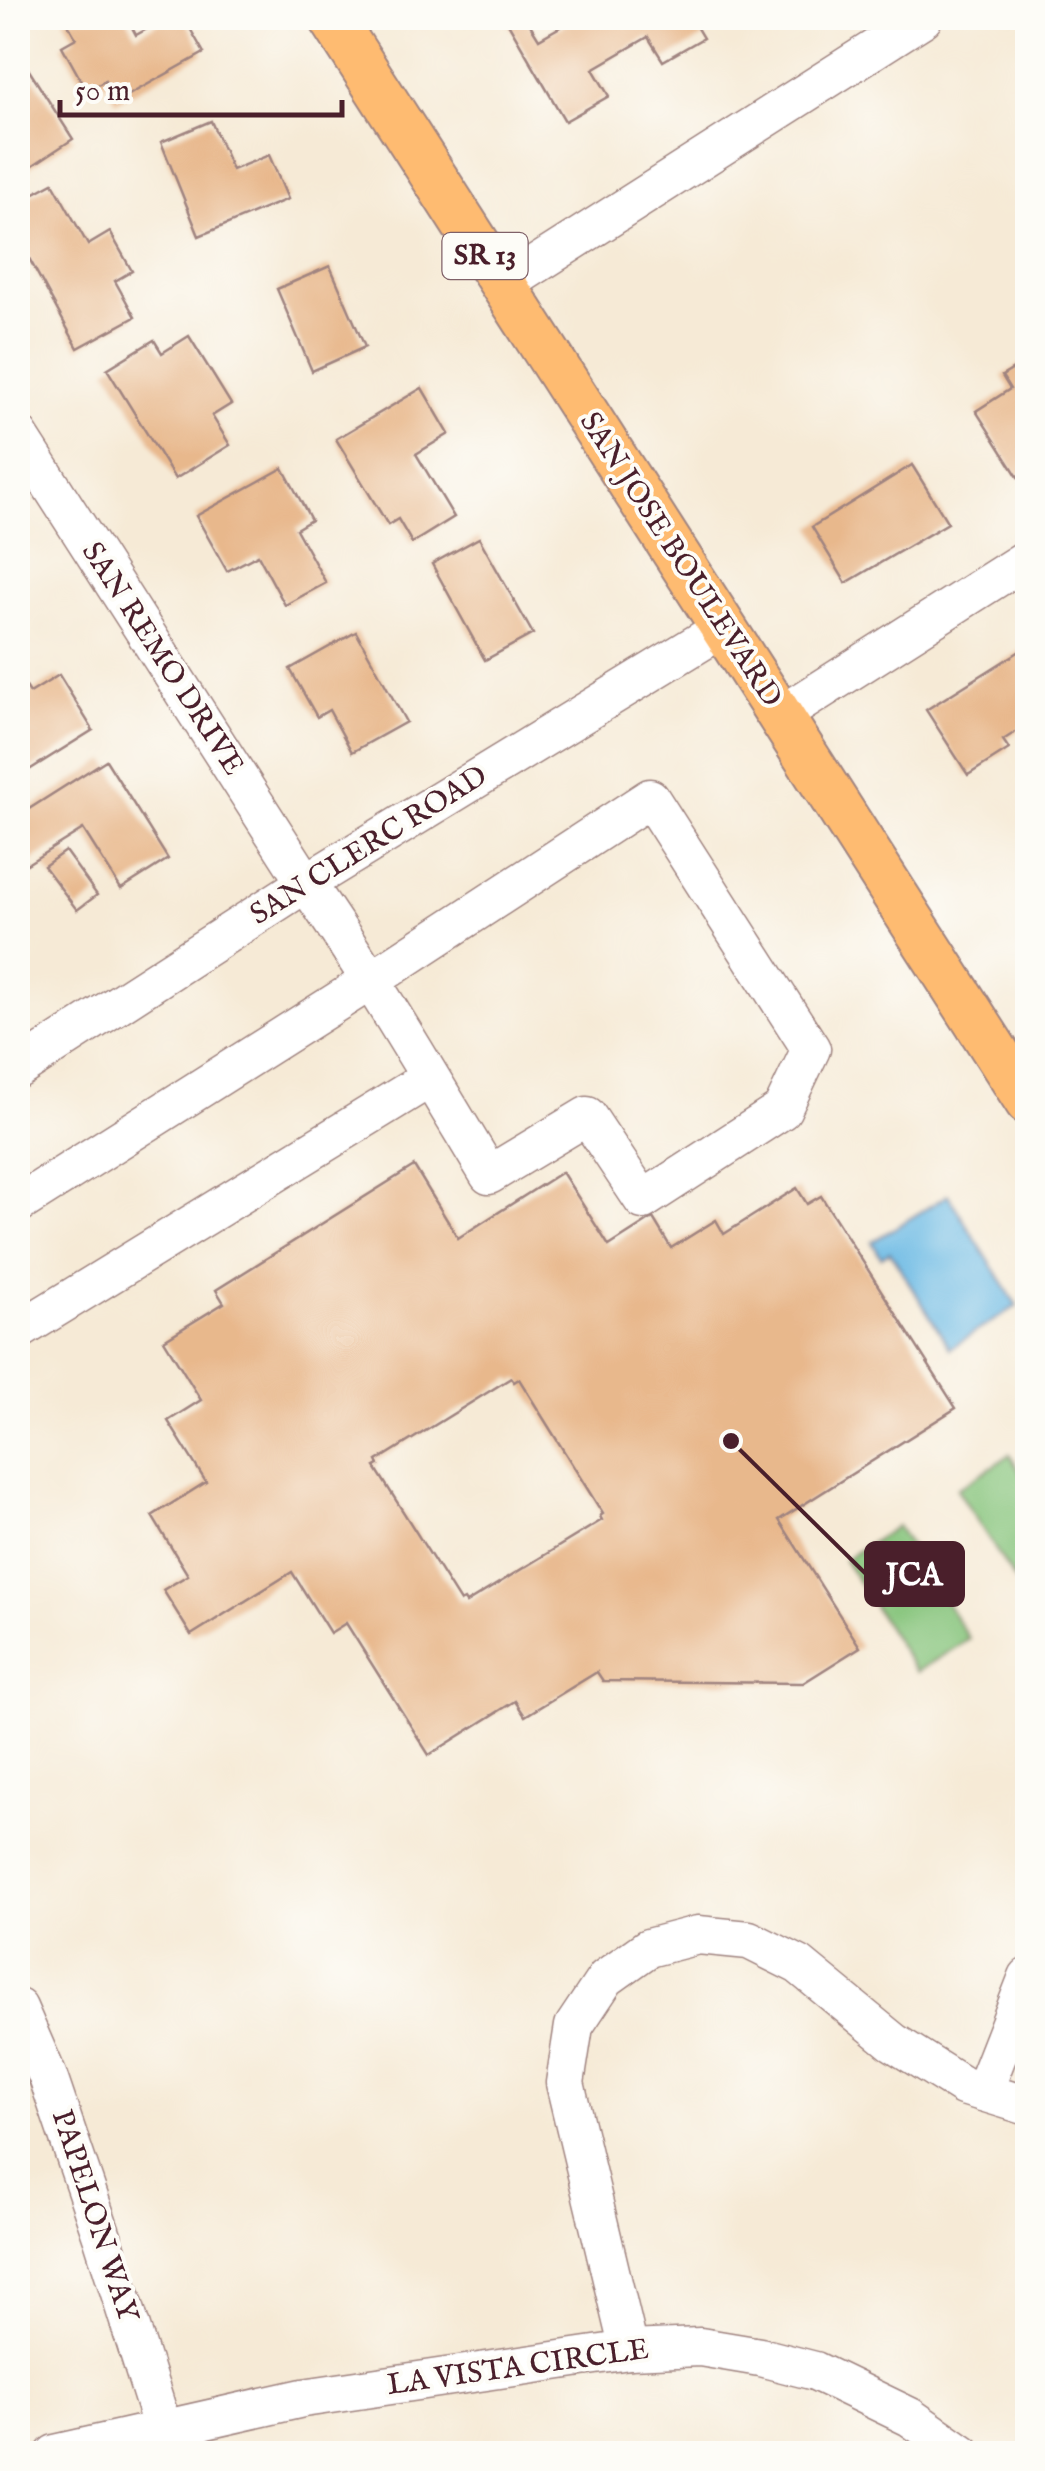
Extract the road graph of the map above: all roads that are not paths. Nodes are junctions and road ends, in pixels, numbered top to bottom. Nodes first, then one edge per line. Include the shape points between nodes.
1 (332, 18) edge
2 (923, 18) edge
3 (504, 286) junction
4 (18, 434) edge
5 (1028, 558) edge
6 (723, 628) junction
7 (780, 716) junction
8 (306, 883) junction
9 (370, 982) junction
10 (18, 1070) edge
11 (430, 1078) junction
12 (1028, 1102) edge
13 (18, 1204) edge
14 (18, 1331) edge
15 (1028, 1977) edge
16 (18, 2008) edge
17 (983, 2092) junction
18 (1028, 2106) edge
19 (628, 2350) junction
20 (163, 2429) junction
21 (56, 2454) edge
22 (963, 2454) edge

1 - 3 main road, SAN JOSE BOULEVARD / SR 13
2 - 3 street
3 - 6 main road, SAN JOSE BOULEVARD / SR 13
4 - 8 street, SAN REMO DRIVE
5 - 7 street
6 - 7 main road, SAN JOSE BOULEVARD / SR 13
6 - 8 street, SAN CLERC ROAD
7 - 12 main road, SAN JOSE BOULEVARD / SR 13
8 - 9 street, SAN REMO DRIVE
8 - 10 street, SAN CLERC ROAD
9 - 11 street, SAN REMO DRIVE
9 - 11 street, SAN REMO DRIVE via 650,798 811,1049 782,1110 643,1200 587,1116 489,1175
9 - 13 street
11 - 14 street
15 - 17 street
16 - 20 street, PAPELON WAY via 54,2095
17 - 18 street
17 - 19 street via 893,2042 799,1965 749,1940 698,1935 648,1948 606,1978 574,2026 565,2083
19 - 20 street, LA VISTA CIRCLE via 303,2398
19 - 22 street, LA VISTA CIRCLE via 700,2347 814,2371 910,2416
20 - 21 street, LA VISTA CIRCLE

